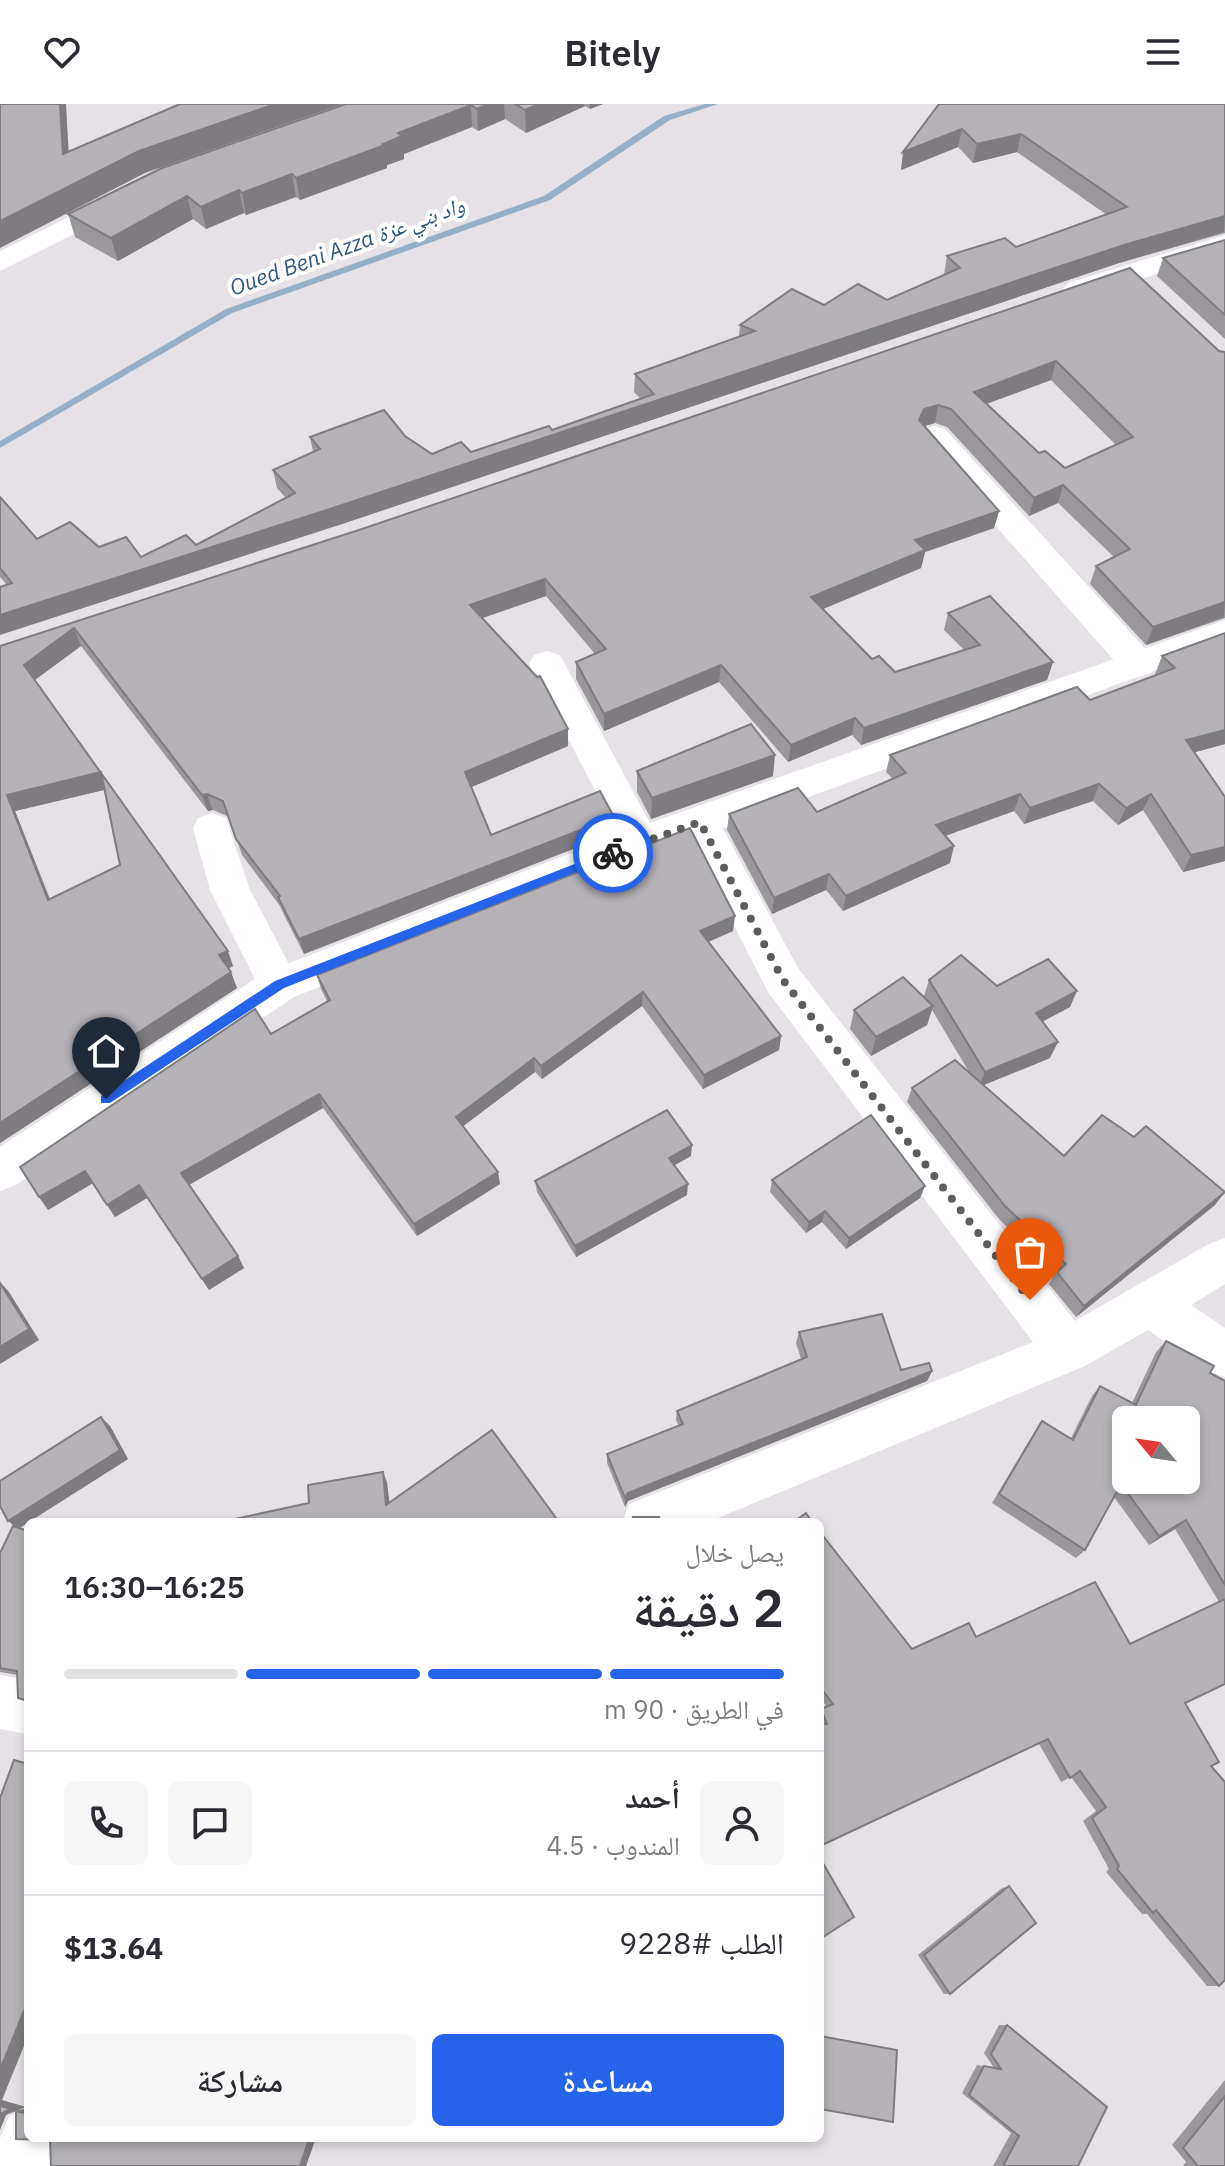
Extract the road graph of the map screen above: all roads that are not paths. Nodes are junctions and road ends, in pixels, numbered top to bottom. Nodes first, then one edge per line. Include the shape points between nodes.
1 (142, 189) edge
2 (1225, 244) edge
3 (0, 262) edge
4 (1042, 301) edge
5 (934, 436) edge
6 (1225, 632) edge
7 (547, 664) dead end
8 (1138, 664) junction
9 (700, 822) junction
10 (212, 828) dead end
11 (641, 842) junction
12 (279, 985) junction
13 (0, 1171) edge
14 (1225, 1259) edge
15 (1150, 1304) junction
16 (1068, 1350) junction
17 (1225, 1355) edge
18 (657, 1518) edge
19 (0, 1702) edge
20 (24, 1706) edge
21 (31, 2142) edge
22 (31, 2166) edge

1 - 3 street
2 - 4 street via 1141,282
5 - 8 street
6 - 8 street
7 - 11 street
8 - 9 street
9 - 11 street
9 - 16 street via 783,980
10 - 12 street via 230,890
11 - 12 street
12 - 13 street
14 - 15 street
15 - 16 street
15 - 17 street
16 - 18 street
19 - 20 street
21 - 22 street

